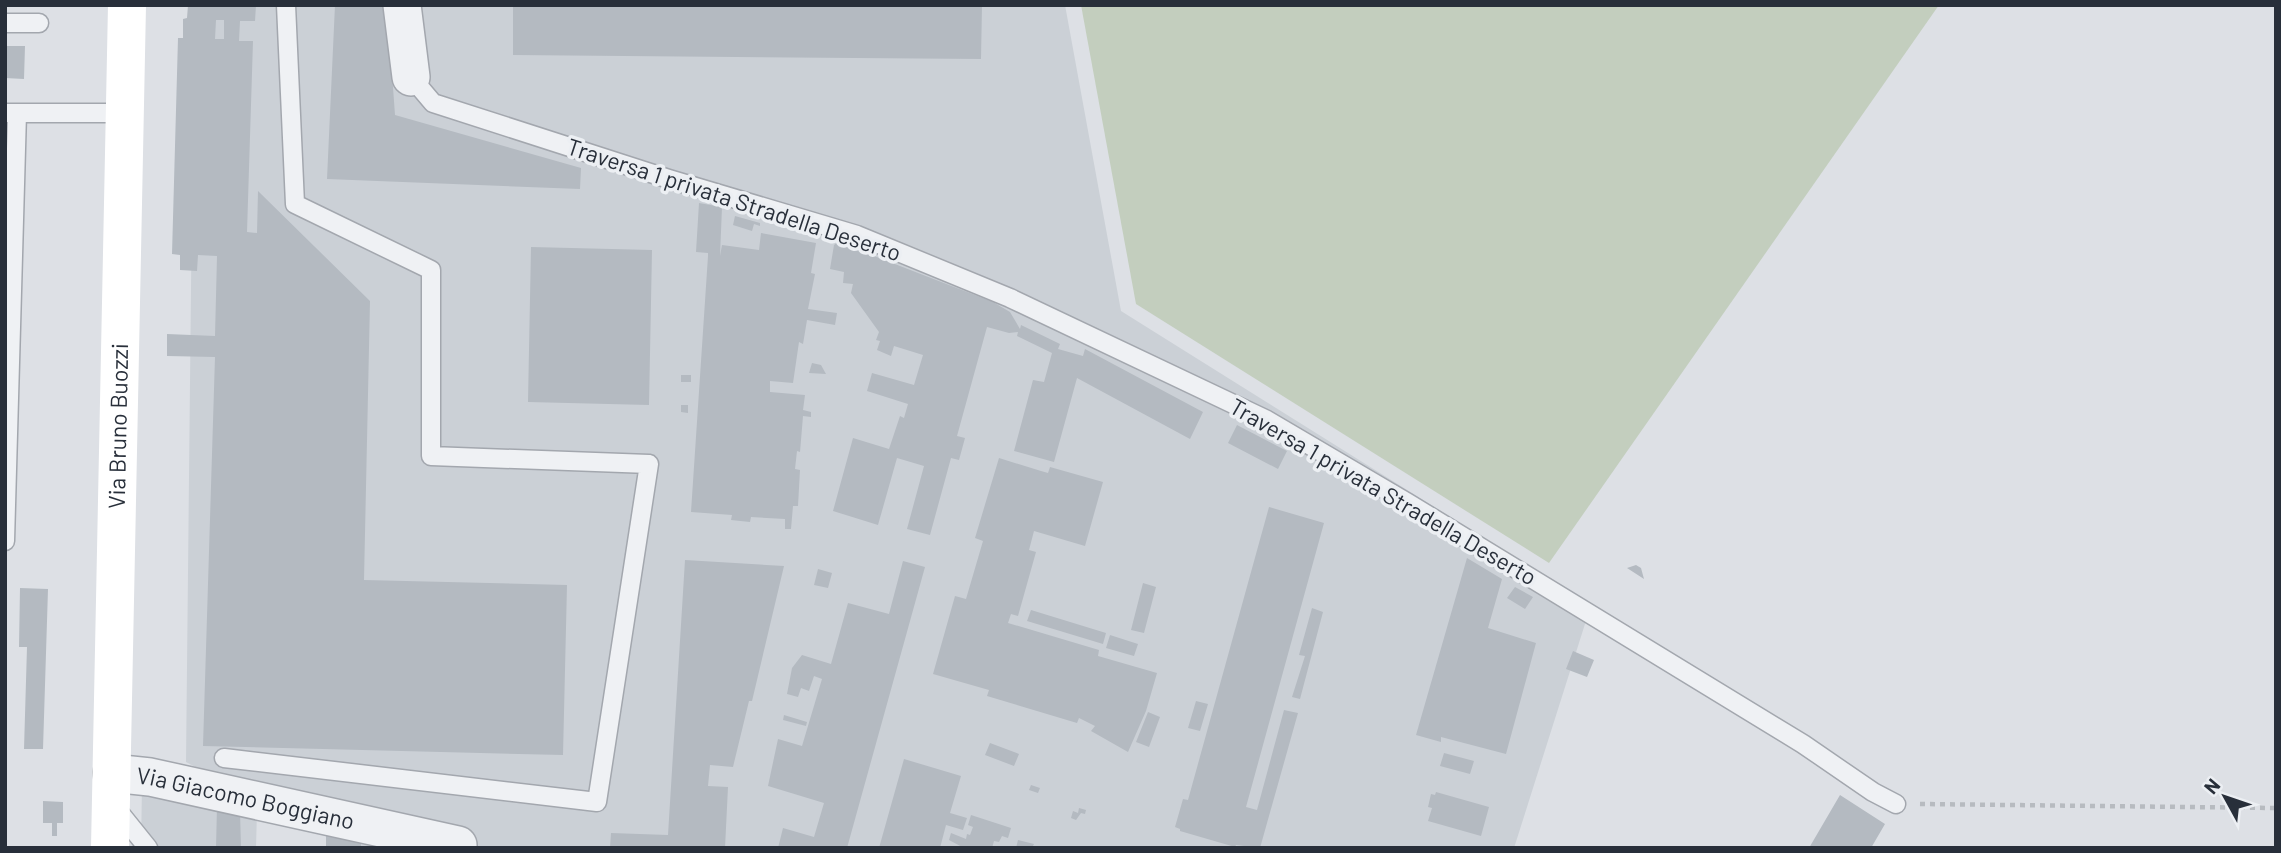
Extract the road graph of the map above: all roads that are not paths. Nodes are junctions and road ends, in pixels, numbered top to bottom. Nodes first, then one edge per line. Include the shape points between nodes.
1 (127, 5) edge
2 (286, 5) edge
3 (402, 5) edge
4 (5, 23) edge
5 (39, 23) dead end
6 (411, 77) joint
7 (11, 113) edge
8 (125, 113) junction
9 (5, 541) edge
10 (225, 758) dead end
11 (111, 788) junction
12 (1896, 804) road end
13 (110, 848) edge
14 (148, 848) edge
15 (458, 848) edge

1 - 8 main road, Via Bruno Buozzi
2 - 10 lane via 295,204 431,271 431,456 649,464 597,802
3 - 6 street
4 - 5 lane
6 - 12 lane, Traversa 1 privata Stradella Deserto via 433,103 857,235 1010,298 1267,420
7 - 8 lane
7 - 9 lane
8 - 11 main road, Via Bruno Buozzi
11 - 13 main road, Via Bruno Buozzi
11 - 14 lane
11 - 15 street, Via Giacomo Boggiano via 150,777

